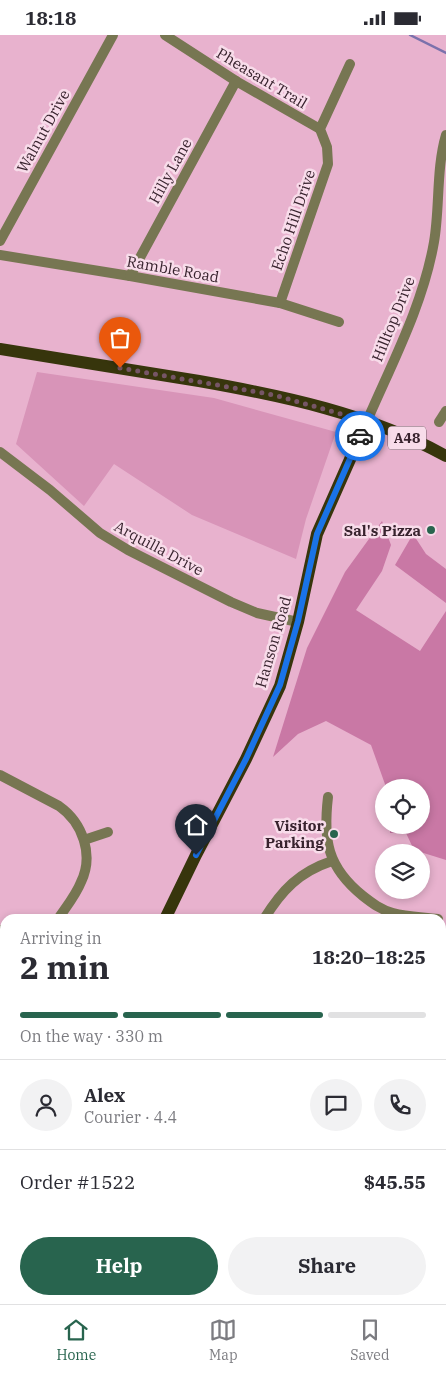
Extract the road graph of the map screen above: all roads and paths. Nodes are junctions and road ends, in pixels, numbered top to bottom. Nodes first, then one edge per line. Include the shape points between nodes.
1 (113, 35) edge
2 (165, 35) edge
3 (350, 64) dead end
4 (236, 81) junction
5 (320, 129) junction
6 (446, 135) edge
7 (0, 241) edge
8 (0, 255) edge
9 (130, 276) junction
10 (280, 303) junction
11 (339, 322) dead end
12 (0, 349) edge
13 (446, 411) edge
14 (366, 421) junction
15 (440, 422) dead end
16 (0, 452) edge
17 (446, 457) edge
18 (298, 621) junction
19 (0, 775) edge
20 (328, 797) dead end
21 (108, 832) dead end
22 (84, 840) junction
23 (332, 861) junction
24 (61, 914) edge
25 (167, 914) edge
26 (267, 914) edge
27 (400, 914) edge

1 - 7 street, Walnut Drive
2 - 4 street, Pheasant Trail
3 - 5 street
4 - 5 street, Pheasant Trail
4 - 9 street, Hilly Lane
5 - 10 street, Echo Hill Drive via 327,147 328,163
6 - 14 street, Hilltop Drive via 428,272
8 - 9 street, Ramble Road
9 - 10 street, Ramble Road
10 - 11 street, Ramble Road
12 - 14 main road, A48 via 274,395
13 - 15 street
14 - 17 main road, A48
14 - 18 main road, Hanson Road via 317,534
16 - 18 street, Arquilla Drive via 100,533 128,551 231,602 258,613
18 - 25 main road, Hanson Road via 280,685
19 - 22 street via 68,812
20 - 23 street via 326,835
21 - 22 street
22 - 24 street via 87,861 82,882
23 - 26 street via 302,875 286,888
23 - 27 street via 358,892 378,907

